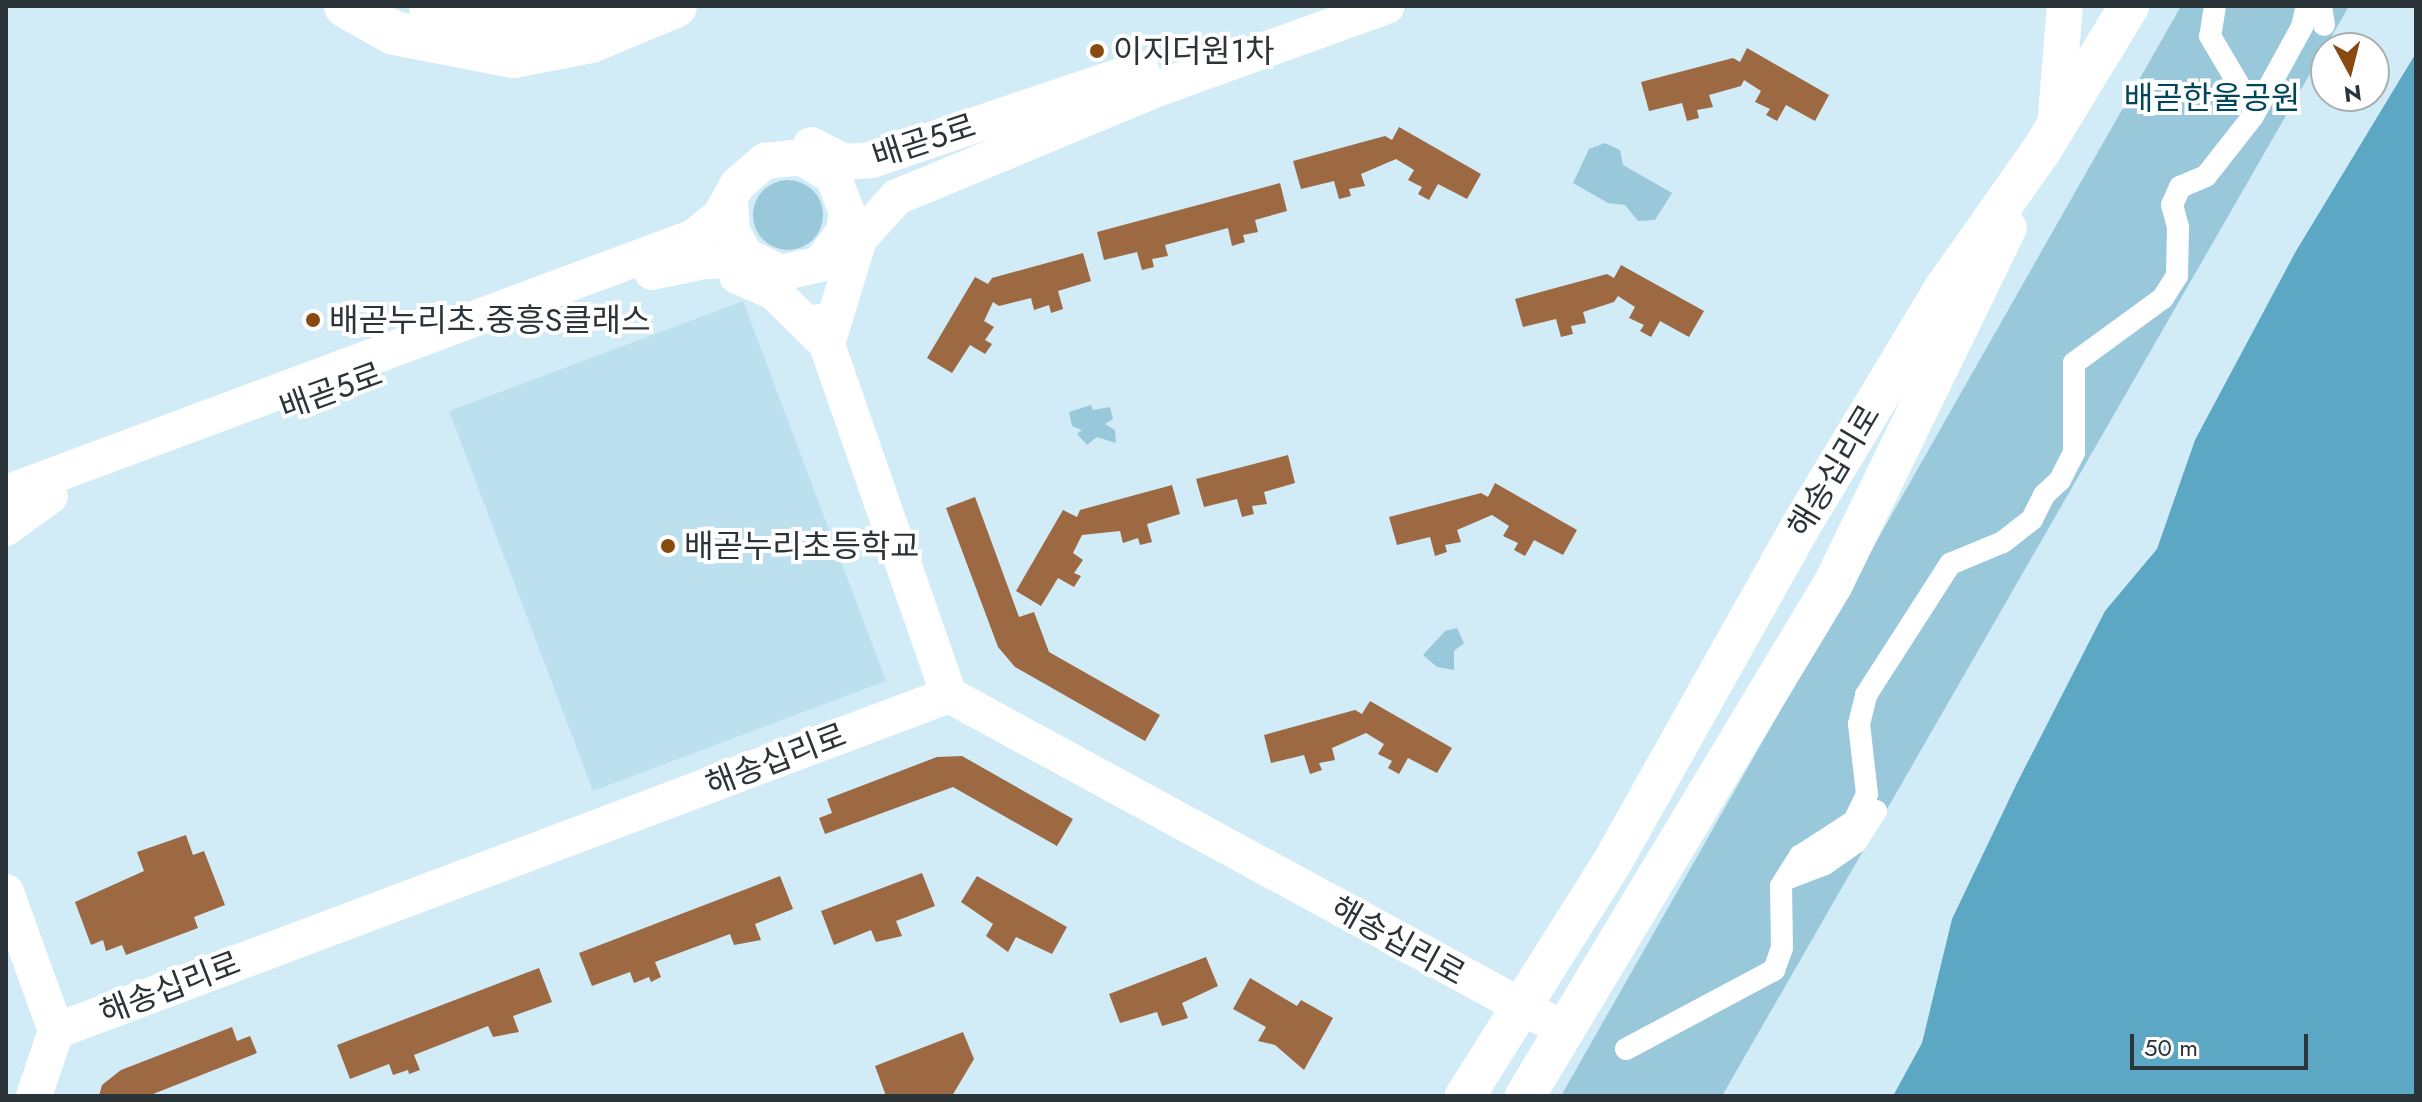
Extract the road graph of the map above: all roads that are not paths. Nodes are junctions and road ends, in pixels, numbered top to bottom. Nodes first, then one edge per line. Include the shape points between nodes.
1 (346, 6) edge
2 (431, 6) edge
3 (593, 6) edge
4 (675, 6) edge
5 (1321, 6) edge
6 (1387, 6) edge
7 (2065, 6) edge
8 (2129, 6) edge
9 (2215, 6) edge
10 (2307, 6) edge
11 (2192, 9) dead end
12 (2210, 36) junction
13 (1145, 80) junction
14 (2255, 112) junction
15 (2048, 139) junction
16 (826, 171) junction
17 (730, 203) junction
18 (845, 227) junction
19 (752, 260) junction
20 (802, 272) junction
21 (611, 278) junction
22 (827, 344) junction
23 (6, 482) edge
24 (48, 487) junction
25 (6, 493) edge
26 (6, 513) edge
27 (6, 528) edge
28 (949, 695) junction
29 (6, 892) edge
30 (1523, 1009) junction
31 (1565, 1030) junction
32 (56, 1031) junction
33 (1626, 1049) dead end
34 (1529, 1095) edge
35 (34, 1096) edge
36 (1465, 1096) edge

1 - 4 highway via 394,33 514,56 591,41
2 - 3 highway via 457,18 552,23
5 - 13 street, 배곧5로
6 - 13 street, 배곧5로
7 - 15 street
8 - 15 main road, 해송십리로
9 - 12 street
10 - 14 street via 2302,27
11 - 12 street
12 - 14 street
13 - 16 street, 배곧5로 via 875,171
13 - 18 street, 배곧5로 via 916,176 867,201
13 - 21 street, 배곧5로 via 872,160 844,162 801,142 757,145 732,166 714,197 691,220
13 - 22 street via 897,197 859,239
14 - 33 street via 2206,176 2180,187 2172,205 2178,227 2177,276 2163,298 2074,363 2074,453 2060,480 2044,495 2032,519 2003,542 1950,564 1866,695 1859,724 1877,785 1876,810 1856,842 1825,864 1786,879 1782,948 1774,970
15 - 30 main road, 해송십리로 via 1929,313
15 - 31 main road, 해송십리로 via 1972,307 1833,584
16 - 17 street, 배곧5로 via 801,157 765,161 749,171
16 - 18 street, 배곧5로 via 842,192
17 - 19 street via 734,239
17 - 21 street, 배곧5로 via 694,237
18 - 20 street, 배곧5로 via 835,250
19 - 20 street, 배곧5로 via 781,273
19 - 21 street, 배곧5로 via 704,261
20 - 22 street
21 - 22 street via 738,276 774,292
21 - 24 street, 배곧5로
22 - 28 street
23 - 24 street
24 - 25 street, 배곧5로
24 - 26 street, 배곧5로
24 - 27 street
28 - 30 street, 해송십리로
28 - 32 street, 해송십리로
29 - 32 street
30 - 31 street, 해송십리로
30 - 36 main road, 해송십리로
31 - 34 main road, 해송십리로
32 - 35 street

